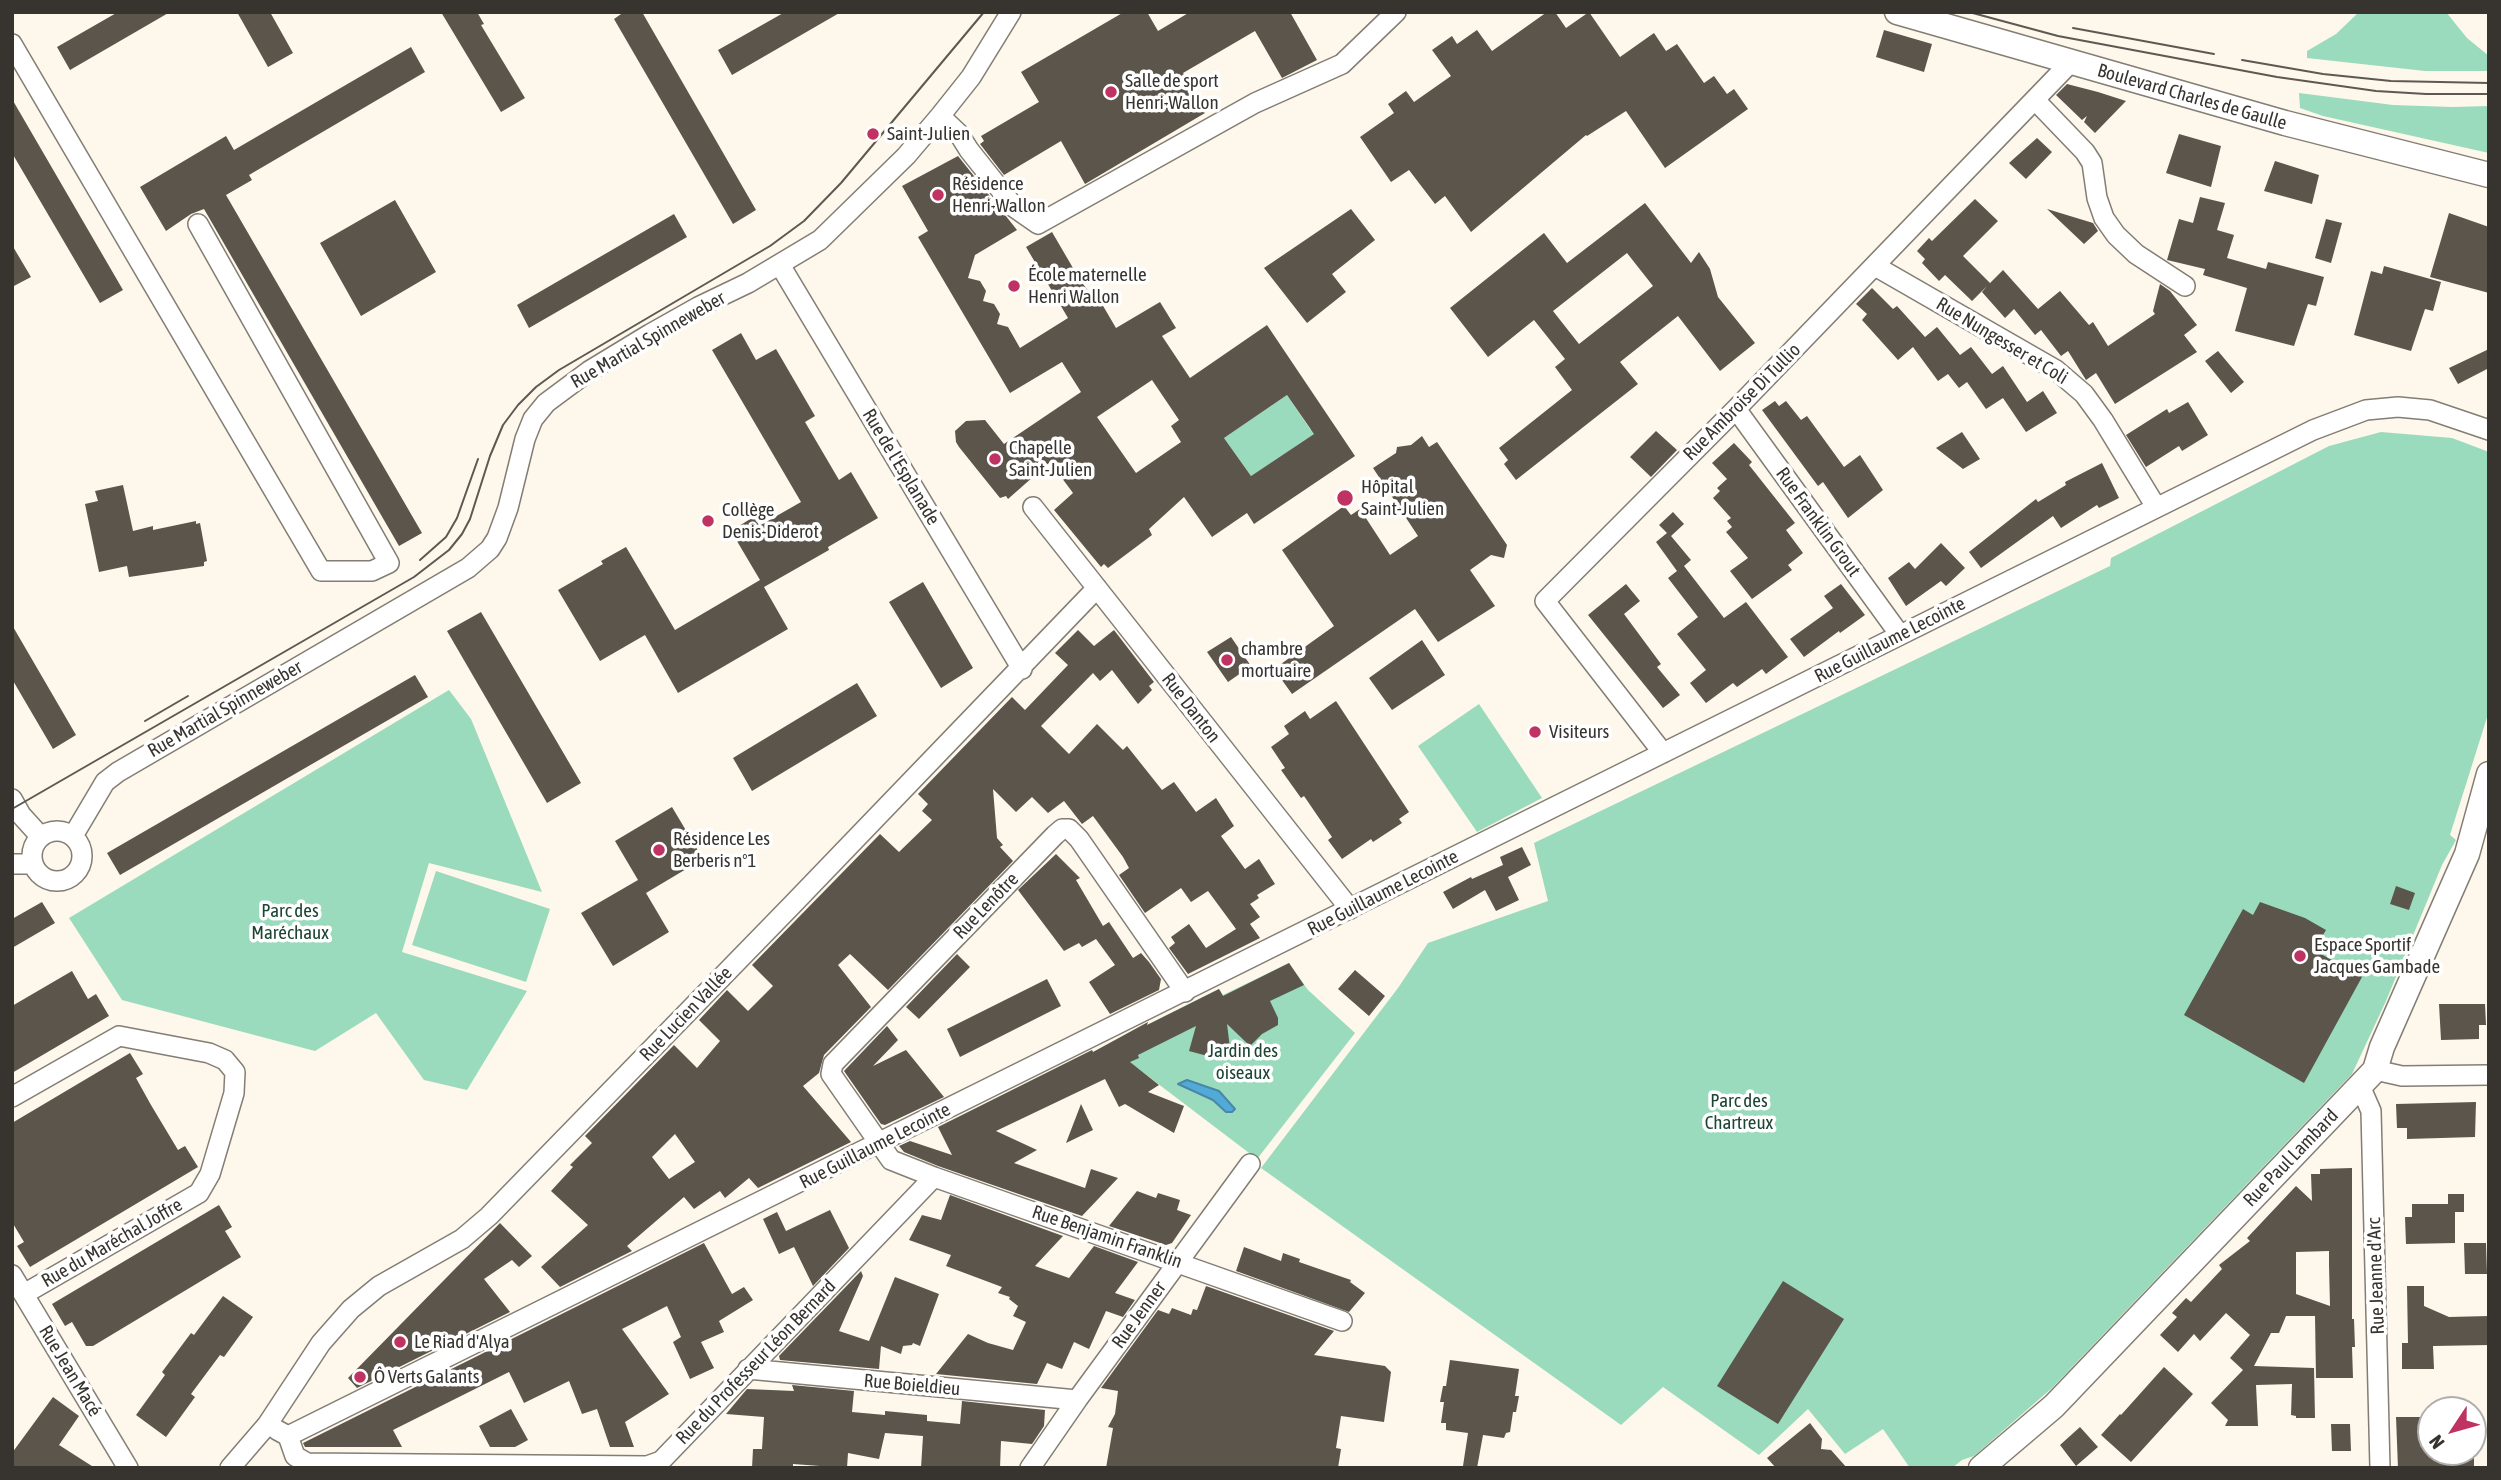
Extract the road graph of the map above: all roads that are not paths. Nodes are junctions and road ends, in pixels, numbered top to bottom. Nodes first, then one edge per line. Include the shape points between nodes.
1 (1011, 12) edge
2 (1396, 12) edge
3 (1897, 12) edge
4 (12, 44) edge
5 (2070, 63) junction
6 (2035, 100) junction
7 (940, 116) junction
8 (2489, 175) edge
9 (198, 225) dead end
10 (780, 265) junction
11 (1875, 266) junction
12 (2185, 286) dead end
13 (1736, 409) junction
14 (2489, 430) edge
15 (1033, 507) dead end
16 (2156, 507) junction
17 (1097, 588) junction
18 (1900, 635) junction
19 (1022, 669) junction
20 (1663, 753) junction
21 (2489, 774) edge
22 (12, 799) edge
23 (41, 836) junction
24 (73, 836) junction
25 (12, 864) edge
26 (33, 864) junction
27 (1350, 909) junction
28 (1185, 992) junction
29 (2489, 1075) edge
30 (2367, 1078) junction
31 (12, 1097) edge
32 (880, 1143) junction
33 (1250, 1164) dead end
34 (934, 1177) junction
35 (1178, 1261) junction
36 (12, 1275) edge
37 (24, 1294) junction
38 (1342, 1321) dead end
39 (748, 1369) junction
40 (1077, 1400) junction
41 (267, 1425) junction
42 (288, 1436) junction
43 (128, 1468) edge
44 (230, 1468) edge
45 (1030, 1468) edge
46 (1981, 1468) edge
47 (2380, 1468) edge

1 - 7 street, Rue Martial Spinneweber via 971,77
2 - 7 street via 1342,64 1255,103 1038,224 1015,208
3 - 5 street, Boulevard Charles de Gaulle
4 - 9 street via 321,571 372,571 389,563
5 - 6 street, Rue Ambroise Di Tullio
5 - 8 street, Boulevard Charles de Gaulle
6 - 11 street, Rue Ambroise Di Tullio
6 - 12 street via 2092,163 2097,198 2116,235
7 - 10 street, Rue Martial Spinneweber via 834,227
10 - 19 street, Rue de l'Esplanade
10 - 24 street, Rue Martial Spinneweber via 650,334 546,403 525,439 497,538 468,568 118,772 105,782
11 - 13 street, Rue Ambroise Di Tullio
11 - 16 street, Rue Nungesser et Coli via 2056,370 2084,394
13 - 18 street, Rue Franklin Grout
13 - 20 street, Rue Ambroise Di Tullio via 1545,601
14 - 16 street, Rue Guillaume Lecointe via 2430,410 2366,410 2313,430
15 - 17 street, Rue Danton
16 - 18 street, Rue Guillaume Lecointe
17 - 19 street, Rue Lucien Vallée
17 - 27 street, Rue Danton
18 - 20 street, Rue Guillaume Lecointe
19 - 41 street, Rue Lucien Vallée via 507,1197 462,1239 379,1286 351,1309 321,1343
20 - 27 street, Rue Guillaume Lecointe
21 - 30 street, Rue Paul Lambard via 2468,854
22 - 23 street
23 - 24 street via 57,831
23 - 26 street via 33,849
24 - 26 street via 82,856 72,877 50,880
25 - 26 street
27 - 28 street, Rue Guillaume Lecointe
28 - 32 street, Rue Guillaume Lecointe
28 - 32 street, Rue Lenôtre via 1079,839 1069,829 1062,829 833,1064 831,1074
29 - 30 street
30 - 46 street, Rue Paul Lambard via 2054,1406
30 - 47 street, Rue Jeanne d'Arc
31 - 37 street, Rue du Maréchal Joffre via 119,1036 209,1052 235,1072 234,1093 211,1174 199,1193
32 - 34 street, Rue Benjamin Franklin via 891,1160
32 - 42 street, Rue Guillaume Lecointe
33 - 35 street, Rue Jenner
34 - 35 street, Rue Benjamin Franklin
34 - 39 street, Rue du Professeur Léon Bernard
35 - 38 street, Rue Benjamin Franklin
35 - 40 street, Rue Jenner
36 - 37 street, Rue Jean Macé
37 - 43 street, Rue Jean Macé
39 - 40 street, Rue Boieldieu
39 - 42 street, Rue du Professeur Léon Bernard via 661,1461 647,1466 307,1463 295,1455
40 - 45 street, Rue Jenner
41 - 42 street, Rue du Professeur Léon Bernard
41 - 44 street

